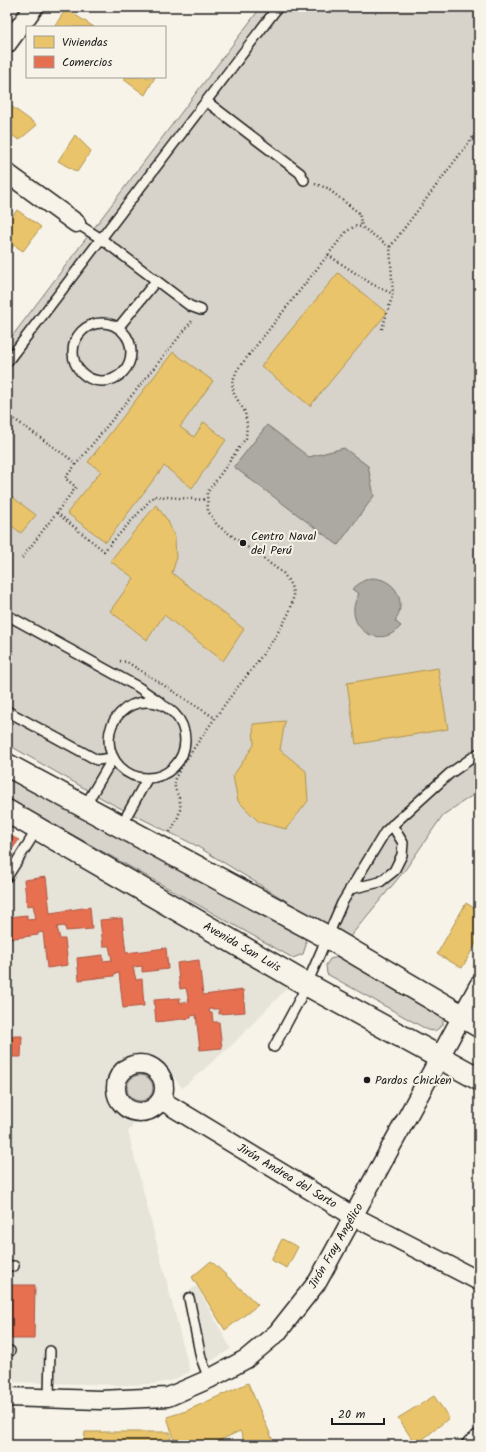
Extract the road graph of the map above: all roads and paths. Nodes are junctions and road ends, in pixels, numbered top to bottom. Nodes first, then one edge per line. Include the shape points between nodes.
1 (34, 7) edge
2 (278, 7) edge
3 (7, 44) edge
4 (206, 101) junction
5 (479, 128) edge
6 (7, 173) edge
7 (304, 180) joint
8 (76, 223) joint
9 (362, 227) junction
10 (100, 238) junction
11 (390, 247) junction
12 (328, 255) junction
13 (156, 281) junction
14 (393, 294) junction
15 (201, 310) joint
16 (118, 328) junction
17 (382, 329) dead end
18 (7, 362) edge
19 (14, 419) dead end
20 (76, 463) junction
21 (206, 500) junction
22 (56, 513) junction
23 (22, 558) dead end
24 (7, 615) edge
25 (166, 707) junction
26 (7, 711) edge
27 (479, 753) edge
28 (113, 758) junction
29 (181, 762) junction
30 (7, 765) edge
31 (147, 779) junction
32 (85, 806) junction
33 (7, 811) edge
34 (392, 825) junction
35 (122, 826) junction
36 (38, 828) junction
37 (162, 848) junction
38 (7, 877) edge
39 (350, 889) junction
40 (326, 936) junction
41 (306, 984) junction
42 (479, 985) edge
43 (471, 1021) edge
44 (274, 1047) dead end
45 (440, 1058) junction
46 (479, 1079) edge
47 (161, 1100) dead end
48 (353, 1216) junction
49 (479, 1281) edge
50 (189, 1298) dead end
51 (50, 1351) dead end
52 (209, 1379) junction
53 (7, 1397) edge
54 (49, 1398) junction
55 (479, 1439) edge
56 (471, 1445) edge

1 - 3 street
2 - 4 lane
4 - 7 lane via 300,174
4 - 10 lane
5 - 11 path
6 - 8 street
7 - 9 path via 327,188 359,213
8 - 10 lane
9 - 11 path
9 - 12 path via 355,226 346,232
10 - 13 lane
10 - 18 lane
11 - 14 path
12 - 14 path via 372,284
12 - 21 path via 237,370 232,383 234,394 245,412 246,438 207,492
13 - 15 lane via 190,306
13 - 16 lane
14 - 17 path
15 - 20 path
16 - 16 lane via 100,323 90,325 82,331 74,344 73,358 83,375 105,381 125,370 131,352 125,334
19 - 20 path
20 - 22 path via 64,478 76,488
21 - 22 path via 154,496 104,551
21 - 29 path via 208,511 217,525 283,573 290,583 294,597 280,628
22 - 23 path
24 - 25 lane via 138,687
25 - 28 lane via 155,703 143,703 131,706 121,713 113,723 110,734
25 - 29 lane via 176,715 183,726 185,738
26 - 28 lane via 97,760
27 - 34 lane via 448,774
28 - 31 lane via 127,773
28 - 32 lane
29 - 31 lane via 165,774
29 - 37 path via 174,787 180,801 179,815
30 - 32 main road
31 - 35 lane
32 - 35 main road
33 - 36 main road, Avenida San Luis
34 - 39 lane via 385,832
34 - 39 lane via 403,843 402,855 394,871 380,882
35 - 37 main road
36 - 38 lane
36 - 41 main road, Avenida San Luis
37 - 40 main road
39 - 40 lane
40 - 41 lane
40 - 43 main road
41 - 44 lane
41 - 45 main road, Avenida San Luis
42 - 43 street, Jirón Fray Angélico
43 - 45 street, Jirón Fray Angélico
45 - 46 main road, Avenida San Luis
45 - 48 street, Jirón Fray Angélico
47 - 48 street, Jirón Andrea del Sarto
48 - 49 street, Jirón Andrea del Sarto
48 - 52 street, Jirón Fray Angélico via 318,1281 277,1333 246,1359
50 - 52 lane via 201,1358
51 - 54 lane
52 - 54 street, Jirón Fray Angélico via 168,1396 100,1400
53 - 54 street, Jirón Fray Angélico
55 - 56 street

